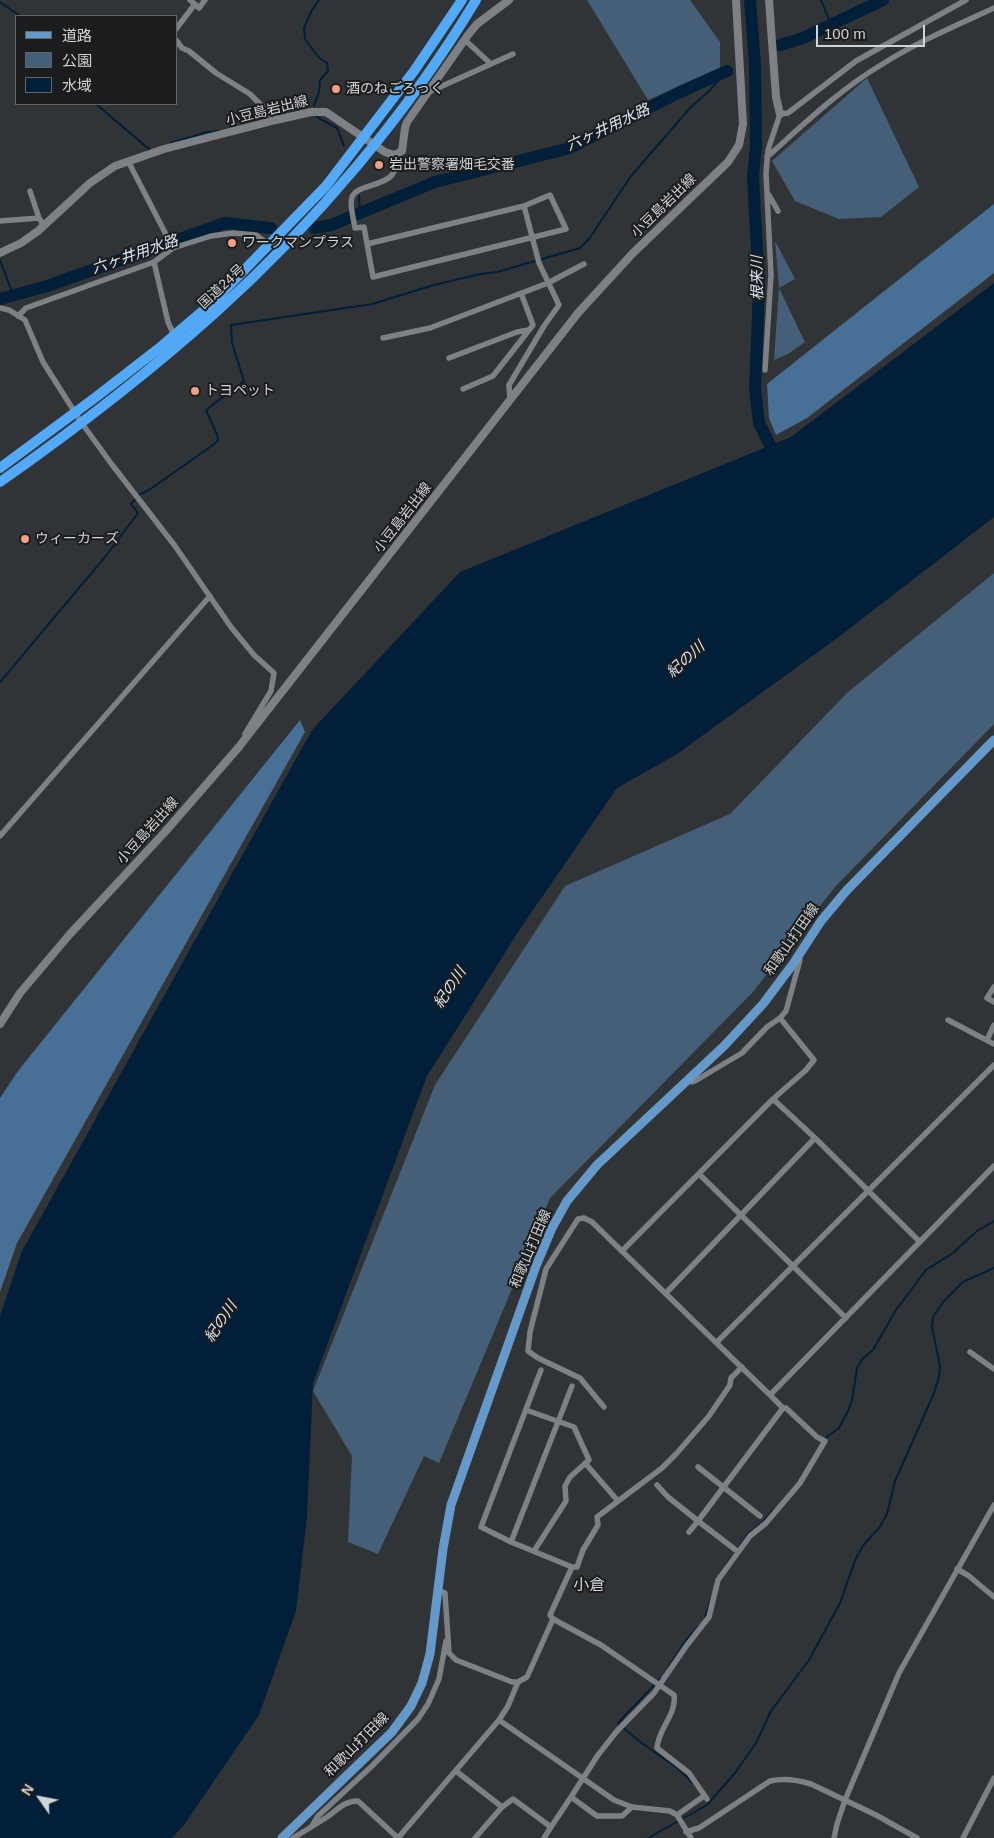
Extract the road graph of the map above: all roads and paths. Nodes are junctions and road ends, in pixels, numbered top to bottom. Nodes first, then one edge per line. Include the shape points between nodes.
1 (190, 0) edge
2 (204, 0) edge
3 (462, 0) edge
4 (476, 0) edge
5 (509, 0) edge
6 (736, 0) edge
7 (769, 0) edge
8 (966, 0) edge
9 (196, 4) junction
10 (994, 8) edge
11 (178, 26) edge
12 (465, 40) junction
13 (178, 43) edge
14 (512, 54) dead end
15 (491, 64) junction
16 (429, 92) junction
17 (780, 114) junction
18 (276, 120) junction
19 (364, 137) junction
20 (374, 143) junction
21 (394, 155) junction
22 (767, 156) junction
23 (128, 162) junction
24 (30, 191) dead end
25 (768, 193) junction
26 (524, 206) junction
27 (778, 212) dead end
28 (39, 218) junction
29 (0, 221) edge
30 (44, 226) junction
31 (533, 238) junction
32 (269, 244) junction
33 (367, 244) junction
34 (173, 248) junction
35 (0, 253) edge
36 (154, 262) junction
37 (584, 264) dead end
38 (548, 282) junction
39 (520, 293) junction
40 (0, 308) edge
41 (18, 316) junction
42 (529, 330) junction
43 (174, 335) junction
44 (383, 338) dead end
45 (449, 358) dead end
46 (764, 370) dead end
47 (463, 389) dead end
48 (510, 401) junction
49 (75, 413) junction
50 (81, 422) junction
51 (0, 468) edge
52 (0, 482) edge
53 (210, 596) junction
54 (994, 740) edge
55 (238, 748) junction
56 (0, 836) edge
57 (798, 956) junction
58 (994, 987) edge
59 (994, 1002) edge
60 (780, 1018) junction
61 (948, 1020) dead end
62 (0, 1024) edge
63 (994, 1025) edge
64 (987, 1040) junction
65 (994, 1044) edge
66 (994, 1066) edge
67 (689, 1079) junction
68 (773, 1099) junction
69 (815, 1138) junction
70 (994, 1166) edge
71 (699, 1174) junction
72 (868, 1191) junction
73 (741, 1215) junction
74 (920, 1242) junction
75 (622, 1251) junction
76 (536, 1266) junction
77 (793, 1266) junction
78 (546, 1269) junction
79 (666, 1293) junction
80 (846, 1318) junction
81 (717, 1342) junction
82 (970, 1352) dead end
83 (742, 1367) junction
84 (994, 1369) edge
85 (541, 1370) dead end
86 (572, 1386) dead end
87 (770, 1395) junction
88 (604, 1408) dead end
89 (784, 1408) junction
90 (526, 1410) junction
91 (558, 1422) junction
92 (585, 1463) junction
93 (698, 1467) dead end
94 (657, 1485) dead end
95 (724, 1487) junction
96 (618, 1501) junction
97 (994, 1505) edge
98 (760, 1516) dead end
99 (698, 1521) junction
100 (689, 1532) dead end
101 (510, 1542) junction
102 (534, 1551) junction
103 (738, 1551) junction
104 (572, 1567) junction
105 (957, 1569) junction
106 (438, 1590) junction
107 (994, 1596) edge
108 (553, 1619) junction
109 (447, 1639) junction
110 (518, 1682) junction
111 (659, 1685) junction
112 (499, 1720) junction
113 (456, 1771) junction
114 (994, 1778) edge
115 (584, 1779) junction
116 (571, 1797) junction
117 (845, 1800) junction
118 (502, 1807) junction
119 (632, 1807) junction
120 (678, 1816) junction
121 (312, 1826) junction
122 (550, 1827) junction
123 (685, 1830) junction
124 (282, 1838) edge
125 (293, 1838) edge
126 (398, 1838) edge
127 (475, 1838) edge
128 (544, 1838) edge
129 (691, 1838) edge
130 (834, 1838) edge
131 (917, 1838) edge
132 (963, 1838) edge

1 - 9 street
2 - 9 street via 199,8
3 - 19 highway, 国道24号
4 - 20 highway, 国道24号
5 - 12 main road via 477,24
6 - 48 main road, 小豆島岩出線 via 743,124 740,145 728,162 633,253 578,314
7 - 17 main road
8 - 17 street via 878,47 788,113
9 - 11 street
10 - 22 street via 879,65 838,95
12 - 15 street
12 - 16 main road
13 - 18 street via 216,73 250,94
14 - 15 street
15 - 16 street
16 - 21 main road via 405,128 402,151
17 - 22 street
18 - 19 main road, 小豆島岩出線 via 326,112
18 - 23 main road, 小豆島岩出線 via 164,149
19 - 20 main road, 小豆島岩出線
19 - 32 highway, 国道24号 via 326,186
20 - 21 main road, 小豆島岩出線
20 - 50 highway, 国道24号 via 312,218 215,313
21 - 33 street via 396,164 392,174 379,184 358,191 351,201 355,228 364,227
22 - 25 street
23 - 30 main road, 小豆島岩出線 via 101,174
23 - 34 street
24 - 28 street
25 - 27 street
25 - 46 street via 771,275
26 - 31 street
26 - 31 street via 550,196 566,229
26 - 33 street
28 - 29 street
28 - 30 street
30 - 35 main road, 小豆島岩出線 via 21,244
31 - 33 street via 373,277
31 - 38 street
32 - 34 street via 256,235 233,232
32 - 43 highway, 国道24号 via 212,303
34 - 36 street
36 - 41 street via 26,308
36 - 43 street
37 - 38 street
38 - 39 street
38 - 48 street via 559,305 509,385
39 - 42 street via 533,325
39 - 44 street via 430,328
40 - 41 street
41 - 49 street via 25,320 43,362
42 - 45 street
42 - 47 street via 493,376
43 - 49 highway, 国道24号
48 - 55 main road, 小豆島岩出線
49 - 50 street
49 - 51 highway, 国道24号
50 - 52 highway, 国道24号
50 - 53 street
53 - 55 street via 254,655 274,673 271,691
53 - 56 street
54 - 57 main road, 和歌山打田線 via 847,890
55 - 62 main road, 小豆島岩出線 via 70,934 20,993
57 - 60 street via 800,960 786,1012
57 - 67 main road, 和歌山打田線 via 763,1004
58 - 59 street via 987,998
60 - 67 street via 766,1027 742,1053 696,1081
60 - 68 street via 814,1060
61 - 64 street
63 - 64 street
64 - 65 street
66 - 72 street
67 - 76 main road, 和歌山打田線 via 597,1165 568,1201
68 - 69 street
68 - 71 street
69 - 72 street
69 - 73 street
70 - 74 street
71 - 73 street
71 - 75 street
72 - 74 street
72 - 77 street
73 - 77 street
73 - 79 street
74 - 80 street
75 - 78 street via 592,1222 578,1219
75 - 79 street
76 - 78 street
76 - 106 main road, 和歌山打田線 via 451,1505
77 - 80 street
77 - 81 street
78 - 88 street via 528,1351 580,1378
79 - 81 street
80 - 87 street
81 - 83 street
82 - 84 street
83 - 87 street
83 - 96 street via 684,1446 662,1468
85 - 90 street
86 - 91 street
87 - 89 street
89 - 95 street
89 - 103 street via 824,1441 800,1484
90 - 91 street
90 - 101 street via 481,1527
91 - 92 street via 574,1427 589,1460
91 - 101 street
92 - 96 street
92 - 102 street via 570,1477 566,1501
93 - 95 street
94 - 99 street
95 - 98 street
95 - 99 street
96 - 104 street via 597,1517 598,1525 576,1567
97 - 105 street
99 - 100 street
99 - 103 street
101 - 102 street
102 - 104 street
103 - 111 street via 718,1580 709,1617
104 - 108 street via 550,1615
105 - 107 street
105 - 117 street via 899,1673
106 - 109 street via 445,1593
106 - 124 main road, 和歌山打田線 via 430,1654 422,1684 411,1706 392,1732
108 - 110 street via 527,1677
108 - 111 street via 601,1645
109 - 110 street via 449,1653 456,1660
109 - 121 street via 439,1679 418,1719 318,1816
110 - 112 street
111 - 115 street via 616,1731
111 - 120 street via 674,1695 675,1703 657,1740 657,1748 688,1773 706,1797
112 - 113 street
112 - 115 street
113 - 118 street
113 - 126 street
114 - 132 street
115 - 116 street
115 - 119 street via 614,1800
116 - 119 street via 597,1816 622,1816
116 - 122 street
117 - 123 street via 802,1781 777,1779 699,1828
117 - 130 street
117 - 131 street
118 - 122 street via 513,1798
118 - 127 street
119 - 120 street via 670,1811
120 - 123 street
121 - 125 street
121 - 126 street via 343,1803 358,1801
122 - 128 street
123 - 129 street

